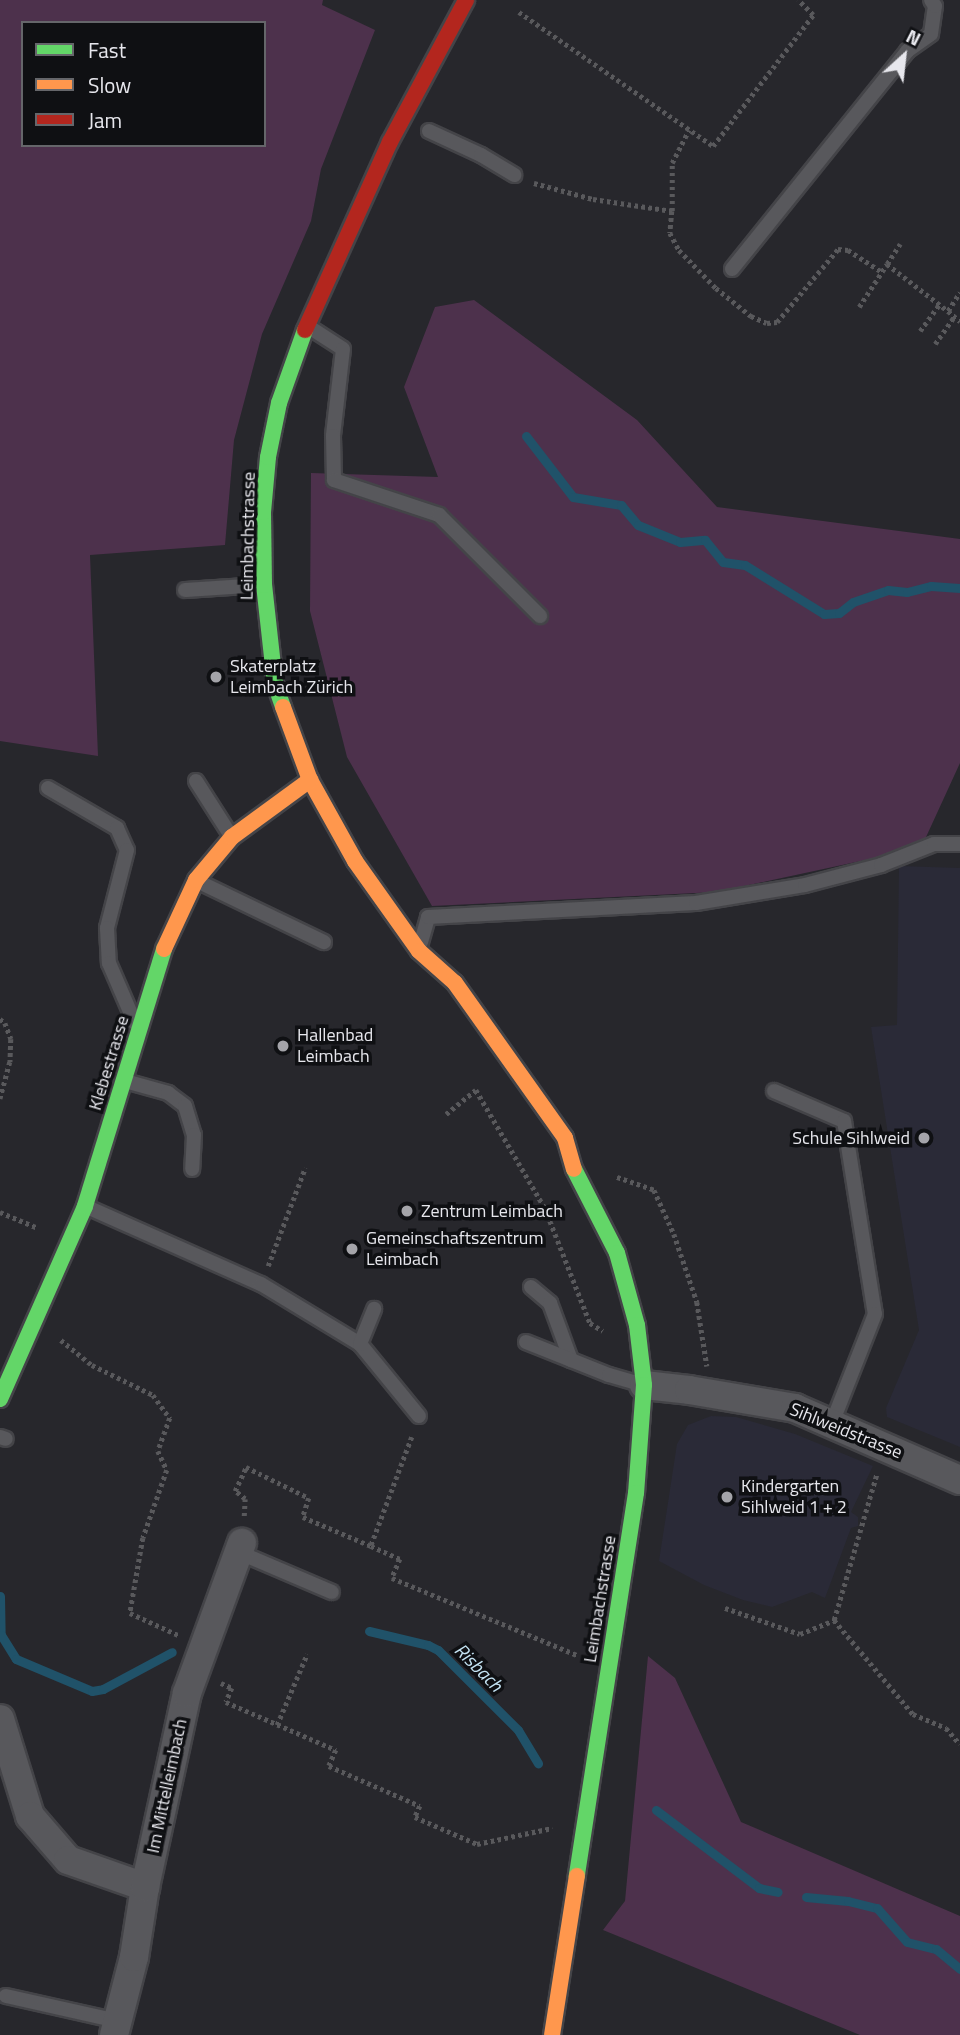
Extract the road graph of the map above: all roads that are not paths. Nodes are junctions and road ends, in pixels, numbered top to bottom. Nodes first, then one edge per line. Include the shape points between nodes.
1 (466, 0) edge
2 (932, 0) edge
3 (429, 131) dead end
4 (514, 175) road end
5 (732, 269) dead end
6 (304, 324) junction
7 (264, 585) junction
8 (185, 590) dead end
9 (540, 616) dead end
10 (310, 780) junction
11 (196, 781) dead end
12 (48, 788) dead end
13 (232, 837) junction
14 (960, 844) edge
15 (196, 880) junction
16 (324, 942) dead end
17 (419, 951) junction
18 (429, 981) dead end
19 (139, 1030) junction
20 (123, 1080) junction
21 (774, 1091) dead end
22 (554, 1160) dead end
23 (192, 1169) dead end
24 (577, 1178) junction
25 (85, 1206) junction
26 (531, 1287) dead end
27 (374, 1309) dead end
28 (526, 1342) dead end
29 (360, 1343) junction
30 (571, 1360) junction
31 (644, 1385) junction
32 (0, 1399) edge
33 (419, 1416) road end
34 (832, 1423) junction
35 (960, 1480) edge
36 (240, 1548) joint
37 (332, 1592) dead end
38 (0, 1719) edge
39 (145, 1887) junction
40 (6, 1996) dead end
41 (116, 2028) edge
42 (552, 2035) edge

1 - 6 street, Leimbachstrasse via 390,142
2 - 5 lane via 931,34 907,51
3 - 4 lane
6 - 7 street, Leimbachstrasse via 268,457
6 - 9 lane via 343,349 333,436 334,480 439,515
7 - 8 lane
7 - 10 street, Leimbachstrasse via 275,684
10 - 13 street, Klebestrasse
10 - 17 street, Leimbachstrasse via 355,861
11 - 13 lane
12 - 19 lane via 117,828 127,850 107,940 109,963
13 - 15 street, Klebestrasse
14 - 17 lane via 934,844 881,865 805,885 695,903 428,917
15 - 16 lane
15 - 19 street, Klebestrasse via 167,940
17 - 18 street, Leimbachstrasse
17 - 24 street, Leimbachstrasse via 455,983 565,1138
19 - 20 street, Klebestrasse
20 - 23 lane via 168,1093 185,1106 194,1135
20 - 25 street, Klebestrasse
21 - 34 lane via 844,1121 874,1314
22 - 24 street, Leimbachstrasse
24 - 31 street, Leimbachstrasse via 617,1253 636,1325
25 - 29 lane via 261,1284
25 - 32 street, Klebestrasse
26 - 30 lane via 550,1303
27 - 29 lane
28 - 30 lane
29 - 33 lane
30 - 31 lane
31 - 34 street, Sihlweidstrasse via 795,1408
31 - 42 street, Leimbachstrasse via 636,1493
34 - 35 street, Sihlweidstrasse
36 - 37 lane
36 - 39 street, Im Mittelleimbach via 187,1693
38 - 39 street via 30,1816 68,1860
39 - 41 street, Im Mittelleimbach
40 - 41 lane

